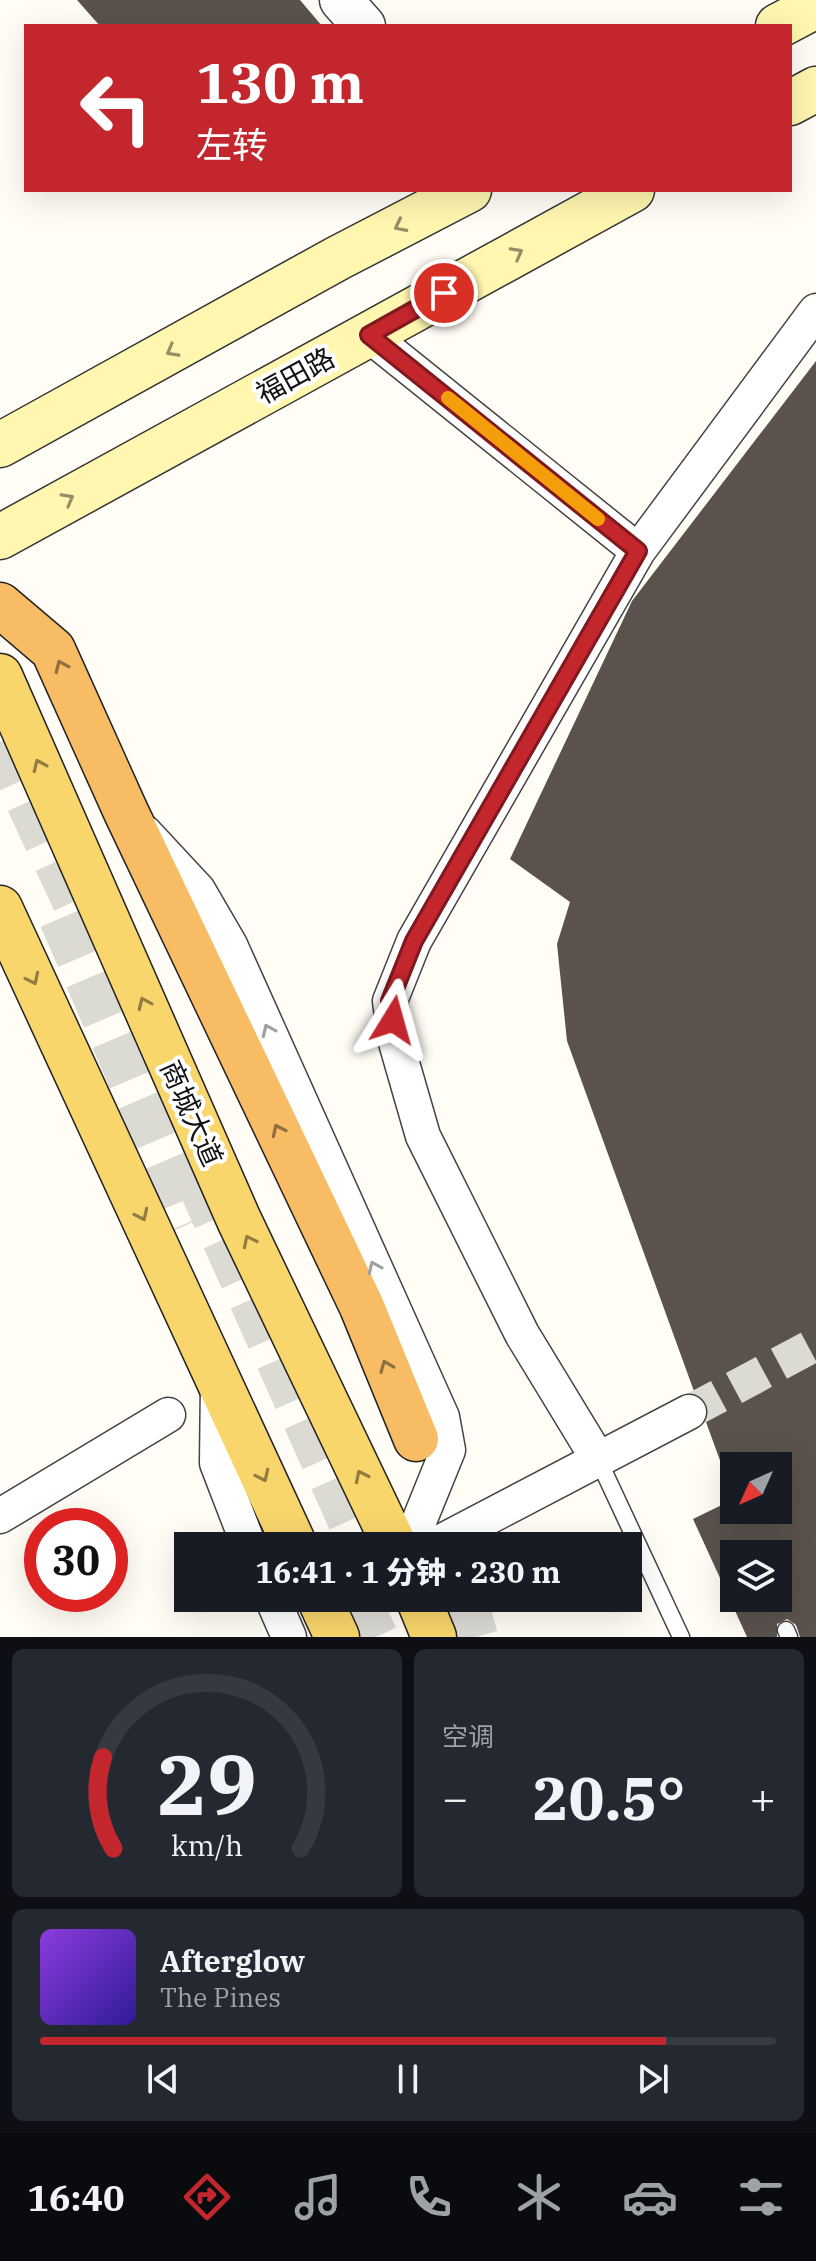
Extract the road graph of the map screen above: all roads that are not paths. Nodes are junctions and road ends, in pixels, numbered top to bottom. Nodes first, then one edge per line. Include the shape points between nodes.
1 (341, 0) edge
2 (816, 6) edge
3 (362, 24) edge
4 (782, 24) edge
5 (816, 89) edge
6 (792, 102) edge
7 (465, 192) edge
8 (628, 192) edge
9 (816, 311) edge
10 (369, 335) junction
11 (0, 445) edge
12 (0, 537) edge
13 (638, 551) junction
14 (0, 605) edge
15 (0, 676) edge
16 (126, 812) junction
17 (0, 908) edge
18 (218, 1379) junction
19 (689, 1412) tunnel mouth
20 (168, 1415) dead end
21 (416, 1439) dead end
22 (598, 1459) junction
23 (0, 1516) edge
24 (244, 1532) edge
25 (289, 1532) edge
26 (388, 1532) edge
27 (415, 1532) edge
28 (460, 1532) edge
29 (278, 1612) edge
30 (325, 1612) edge
31 (424, 1612) edge
32 (289, 1637) edge
33 (337, 1637) edge
34 (434, 1637) edge
35 (681, 1637) edge

1 - 3 street
2 - 4 main road
5 - 6 main road
7 -> 11 main road
10 -> 8 main road, 福田路
9 - 13 street
12 -> 10 main road, 福田路
10 - 13 street
13 - 22 street via 414,941 390,1001 395,1039 423,1136 522,1334
16 -> 14 highway via 53,650
26 -> 15 main road, 商城大道 via 239,1220
21 -> 16 highway via 362,1307
27 -> 16 street via 448,1450 442,1417 230,945 198,890
17 -> 18 main road
18 - 24 street via 217,1463
18 -> 25 main road
19 - 22 street
20 - 23 street
22 - 28 street
22 - 35 lane
29 - 32 street
30 - 33 main road
31 - 34 main road

